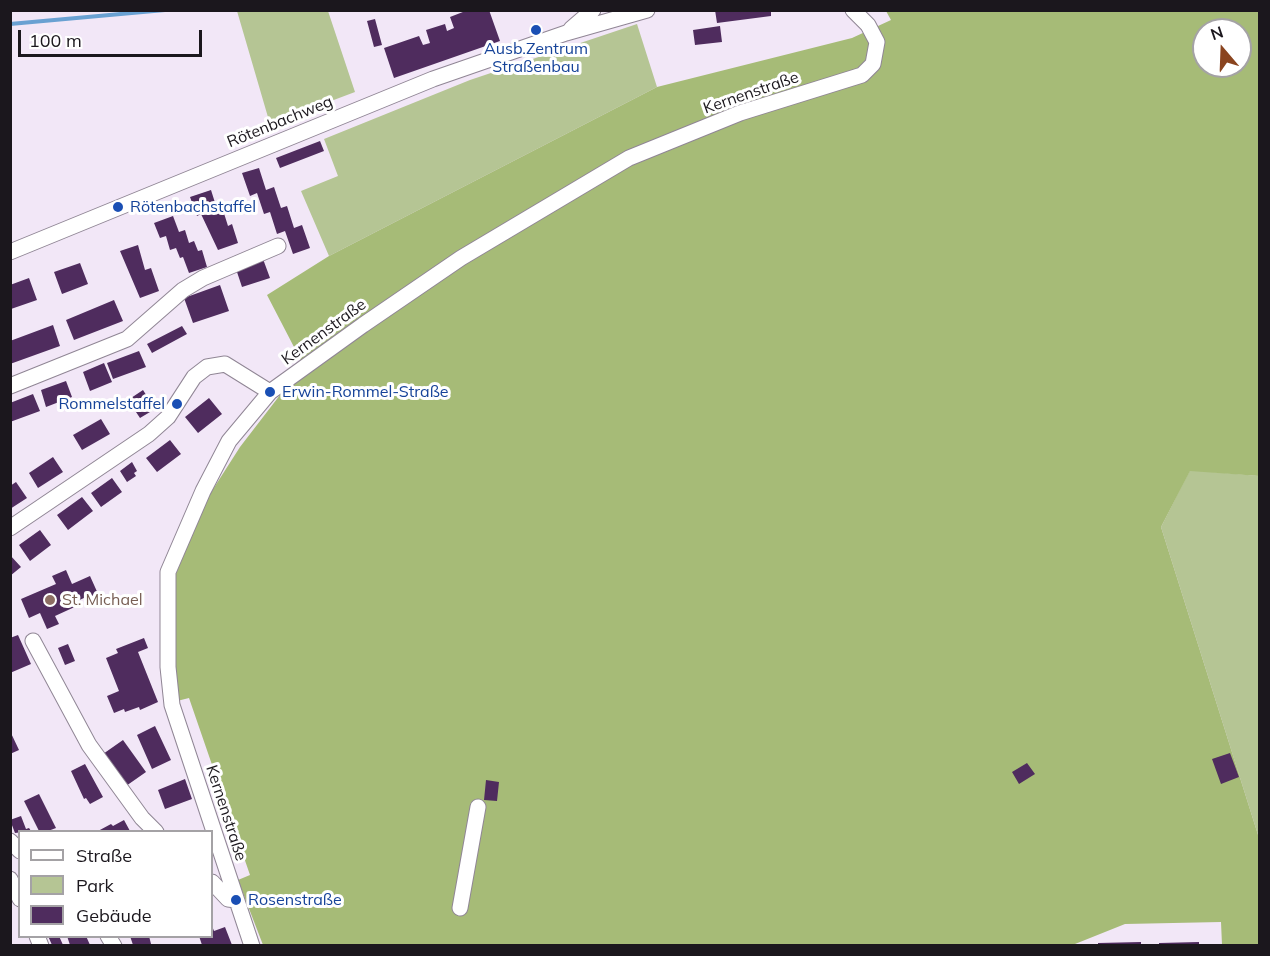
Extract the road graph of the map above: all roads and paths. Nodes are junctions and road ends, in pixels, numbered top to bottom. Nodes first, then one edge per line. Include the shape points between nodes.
1 (593, 10) edge
2 (647, 10) edge
3 (853, 10) edge
4 (566, 33) junction
5 (279, 246) dead end
6 (10, 252) edge
7 (10, 386) edge
8 (270, 392) junction
9 (10, 528) edge
10 (33, 641) dead end
11 (478, 807) dead end
12 (155, 830) edge
13 (10, 879) edge
14 (213, 883) edge
15 (18, 895) edge
16 (236, 900) junction
17 (460, 908) dead end
18 (252, 945) edge

1 - 4 street, Rötenbachweg
2 - 4 street, Rötenbachweg
3 - 8 street, Kernenstraße via 877,42 873,64 862,75 740,113 629,158 461,258
4 - 6 street, Rötenbachweg via 433,79
5 - 7 street via 183,290 127,339
8 - 9 street via 225,364 207,367 194,377 168,417 149,434
8 - 16 street, Kernenstraße via 229,441 168,572 166,626 172,705
10 - 12 street via 89,746 142,819
11 - 17 street
13 - 15 street
14 - 16 street via 228,899
16 - 18 street, Kernenstraße

